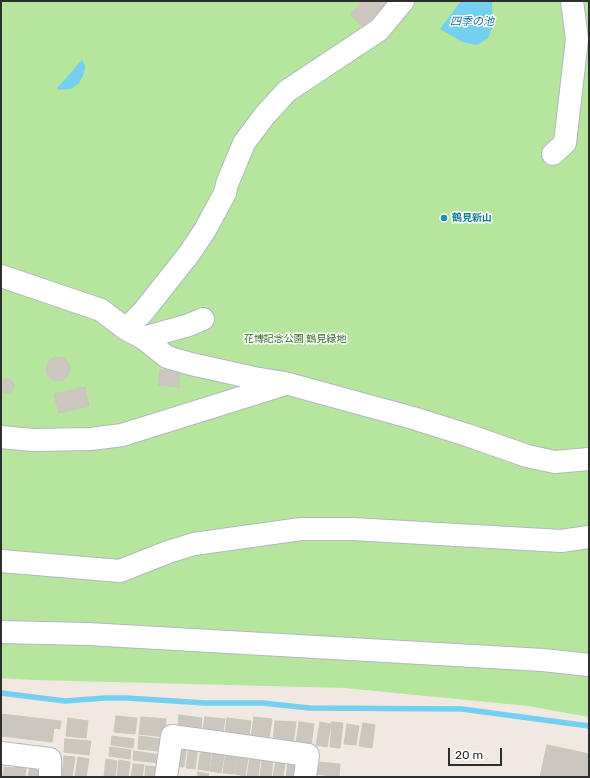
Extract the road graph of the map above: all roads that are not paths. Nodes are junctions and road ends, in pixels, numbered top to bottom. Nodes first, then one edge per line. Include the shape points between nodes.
1 (403, 1) edge
2 (572, 1) edge
3 (553, 154) dead end
4 (1, 276) edge
5 (203, 319) dead end
6 (135, 334) junction
7 (285, 384) junction
8 (1, 437) edge
9 (589, 459) edge
10 (589, 537) edge
11 (1, 561) edge
12 (1, 632) edge
13 (589, 665) edge
14 (1, 753) edge
15 (50, 777) edge
16 (166, 777) edge
17 (305, 777) edge

1 - 6 street via 379,30 287,91 264,115 244,143 225,193 205,230 143,312
2 - 3 street via 577,39 565,143
4 - 6 street via 101,310
5 - 6 street via 189,325
6 - 7 street via 167,357
7 - 8 street via 122,435 91,439 33,440
7 - 9 street via 413,418 527,456 555,462
10 - 11 street via 561,541 353,529 308,529 194,544 120,571
12 - 13 street via 95,634
14 - 15 street via 50,759
16 - 17 street via 172,736 308,755

